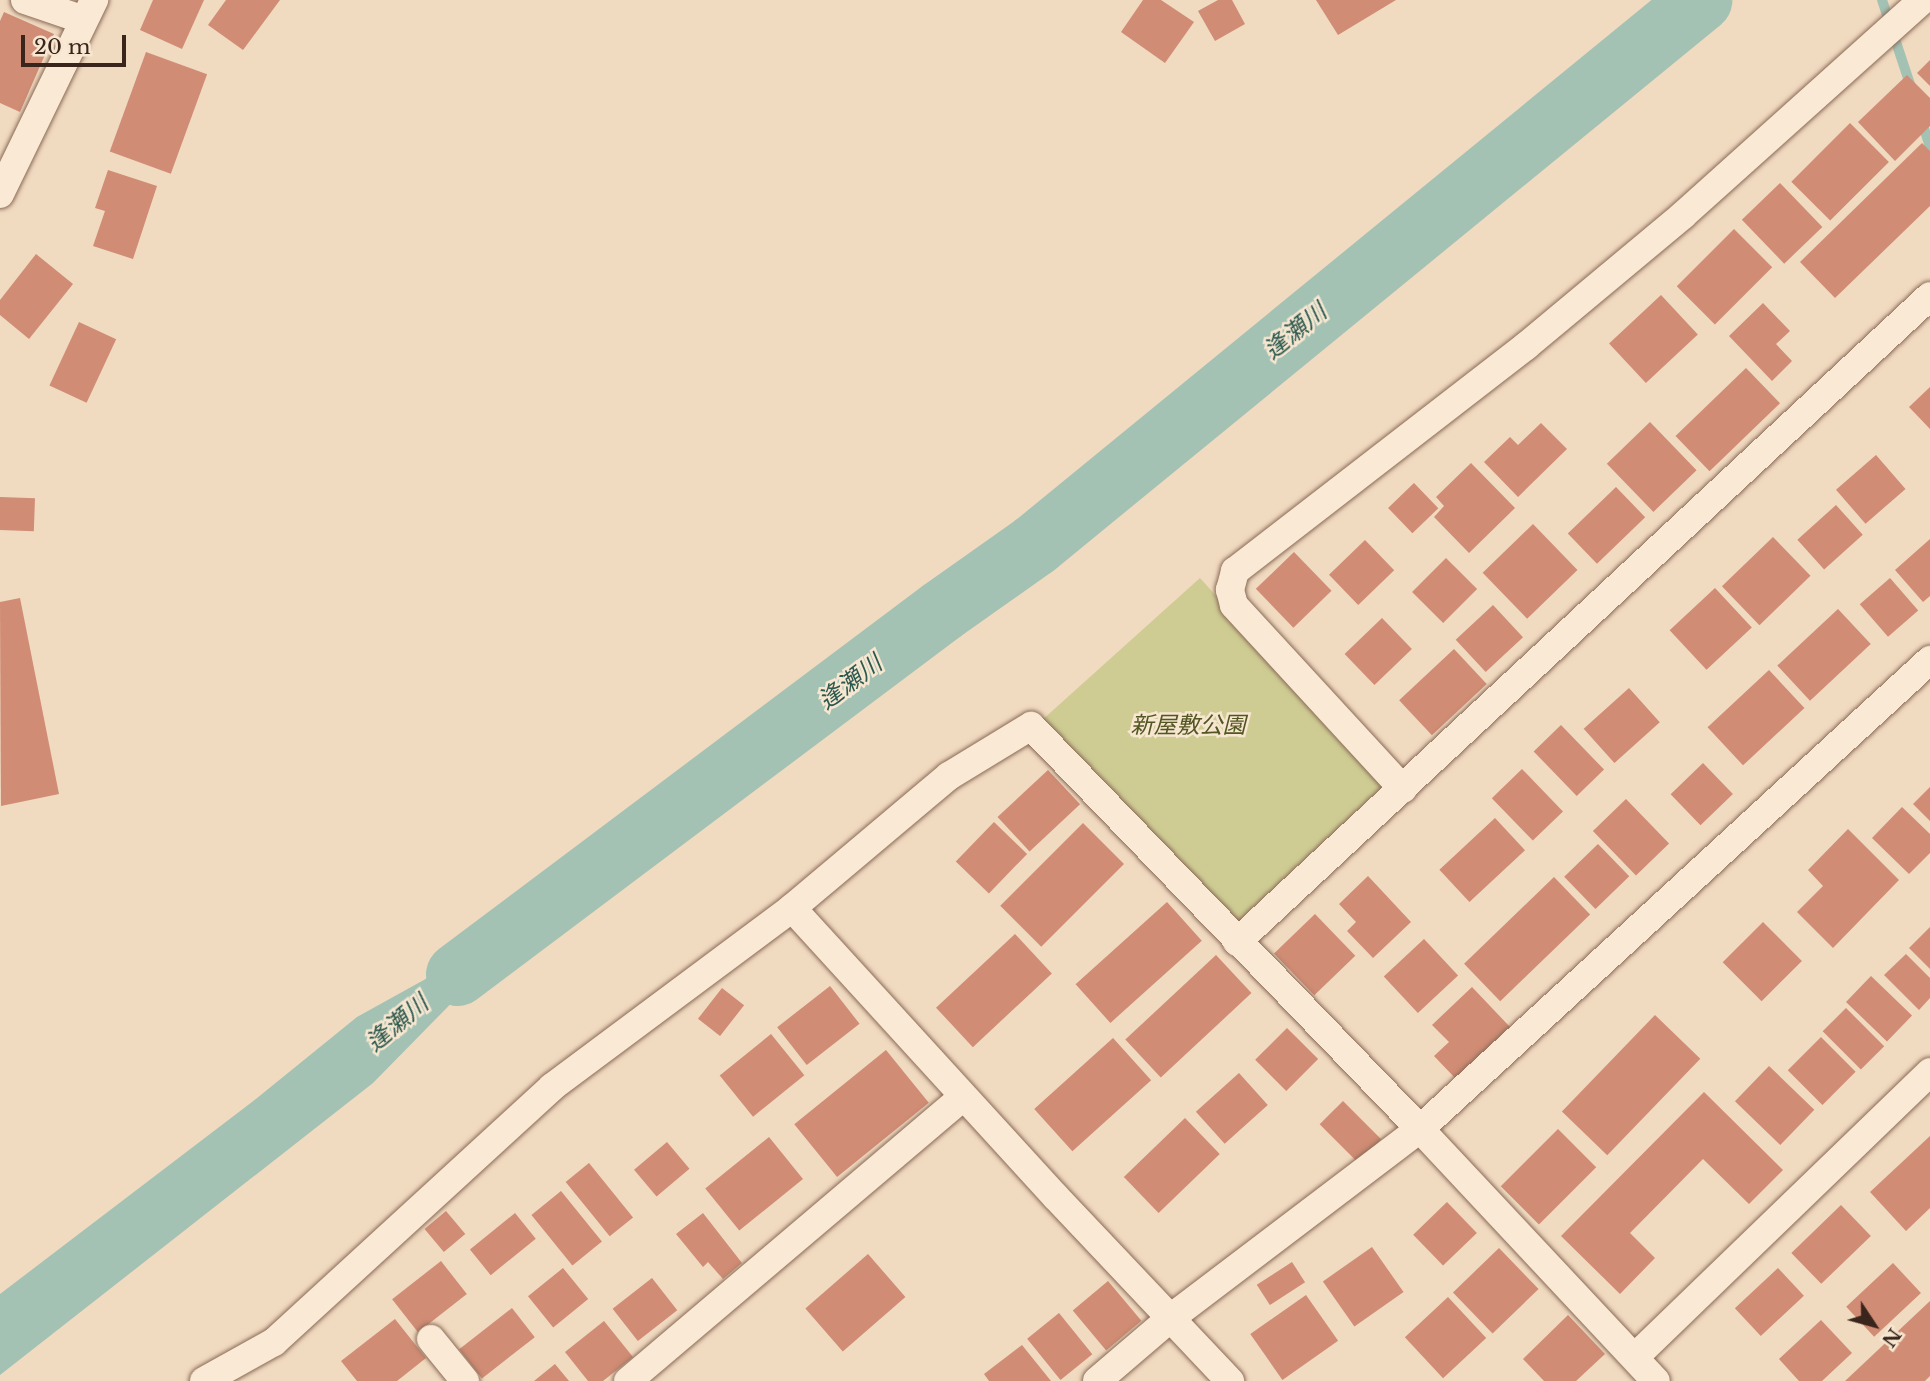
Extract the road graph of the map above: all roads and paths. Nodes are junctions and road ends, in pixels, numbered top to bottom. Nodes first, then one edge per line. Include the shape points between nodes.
1 (25, 0) edge
2 (1923, 0) edge
3 (89, 10) edge
4 (0, 194) edge
5 (1930, 296) edge
6 (1930, 660) edge
7 (1403, 789) junction
8 (792, 908) junction
9 (1237, 942) junction
10 (1930, 1072) edge
11 (963, 1097) junction
12 (1420, 1129) junction
13 (1172, 1317) junction
14 (431, 1339) dead end
15 (1635, 1357) junction
16 (204, 1381) edge
17 (466, 1381) edge
18 (628, 1381) edge
19 (1097, 1381) edge
20 (1230, 1381) edge
21 (1656, 1381) edge

1 - 3 street
2 - 7 street via 1683,215 1526,346 1235,571 1230,590 1234,605
3 - 4 street
5 - 7 street
6 - 12 street
7 - 9 street
8 - 9 street via 949,776 1031,726
8 - 11 street
8 - 16 street via 552,1087 274,1342
9 - 12 street
10 - 15 street
11 - 13 street
11 - 18 street
12 - 13 street
12 - 15 street
13 - 19 street
13 - 20 street
14 - 17 street
15 - 21 street

